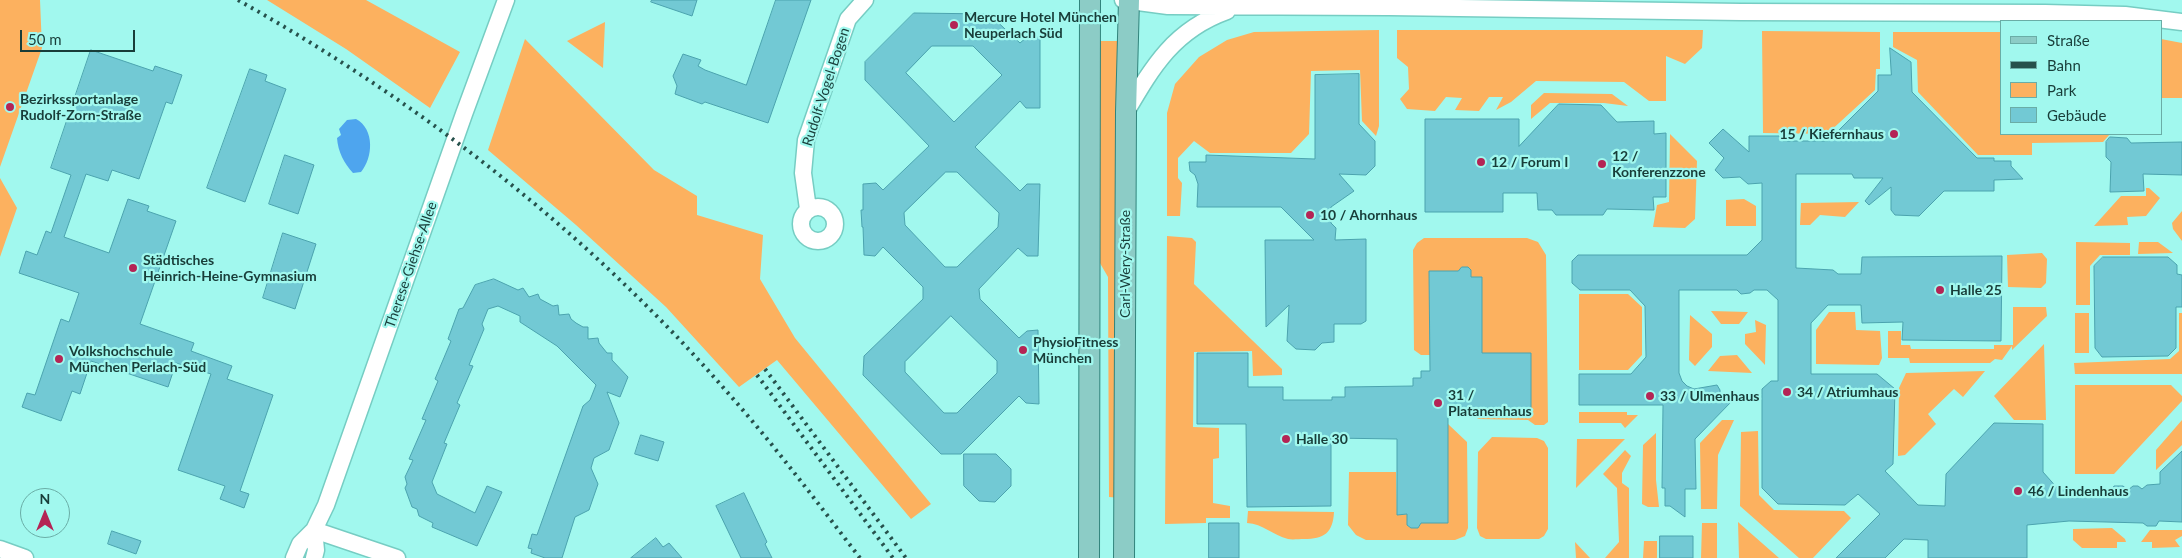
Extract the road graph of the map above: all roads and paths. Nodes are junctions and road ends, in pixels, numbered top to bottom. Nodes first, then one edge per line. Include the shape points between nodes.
1 (506, 0) edge
2 (865, 0) edge
3 (1090, 0) edge
4 (1127, 0) edge
5 (1239, 6) junction
6 (2182, 22) edge
7 (1126, 112) junction
8 (808, 209) dead end
9 (314, 530) junction
10 (0, 549) edge
11 (25, 558) edge
12 (294, 558) edge
13 (314, 558) edge
14 (397, 558) edge
15 (1089, 558) edge
16 (1124, 558) edge

1 - 9 street, Therese-Giehse-Allee via 326,505
2 - 8 street, Rudolf-Vogel-Bogen via 848,19 806,140 803,173
3 - 15 main road
4 - 5 street via 1168,6
4 - 7 main road, Carl-Wery-Straße
5 - 6 street via 2045,13 2125,15
5 - 7 street via 1209,17 1179,37 1152,70
7 - 16 main road, Carl-Wery-Straße
9 - 12 street, Therese-Giehse-Allee via 300,544
9 - 13 street, Therese-Giehse-Allee
9 - 14 street
10 - 11 street

